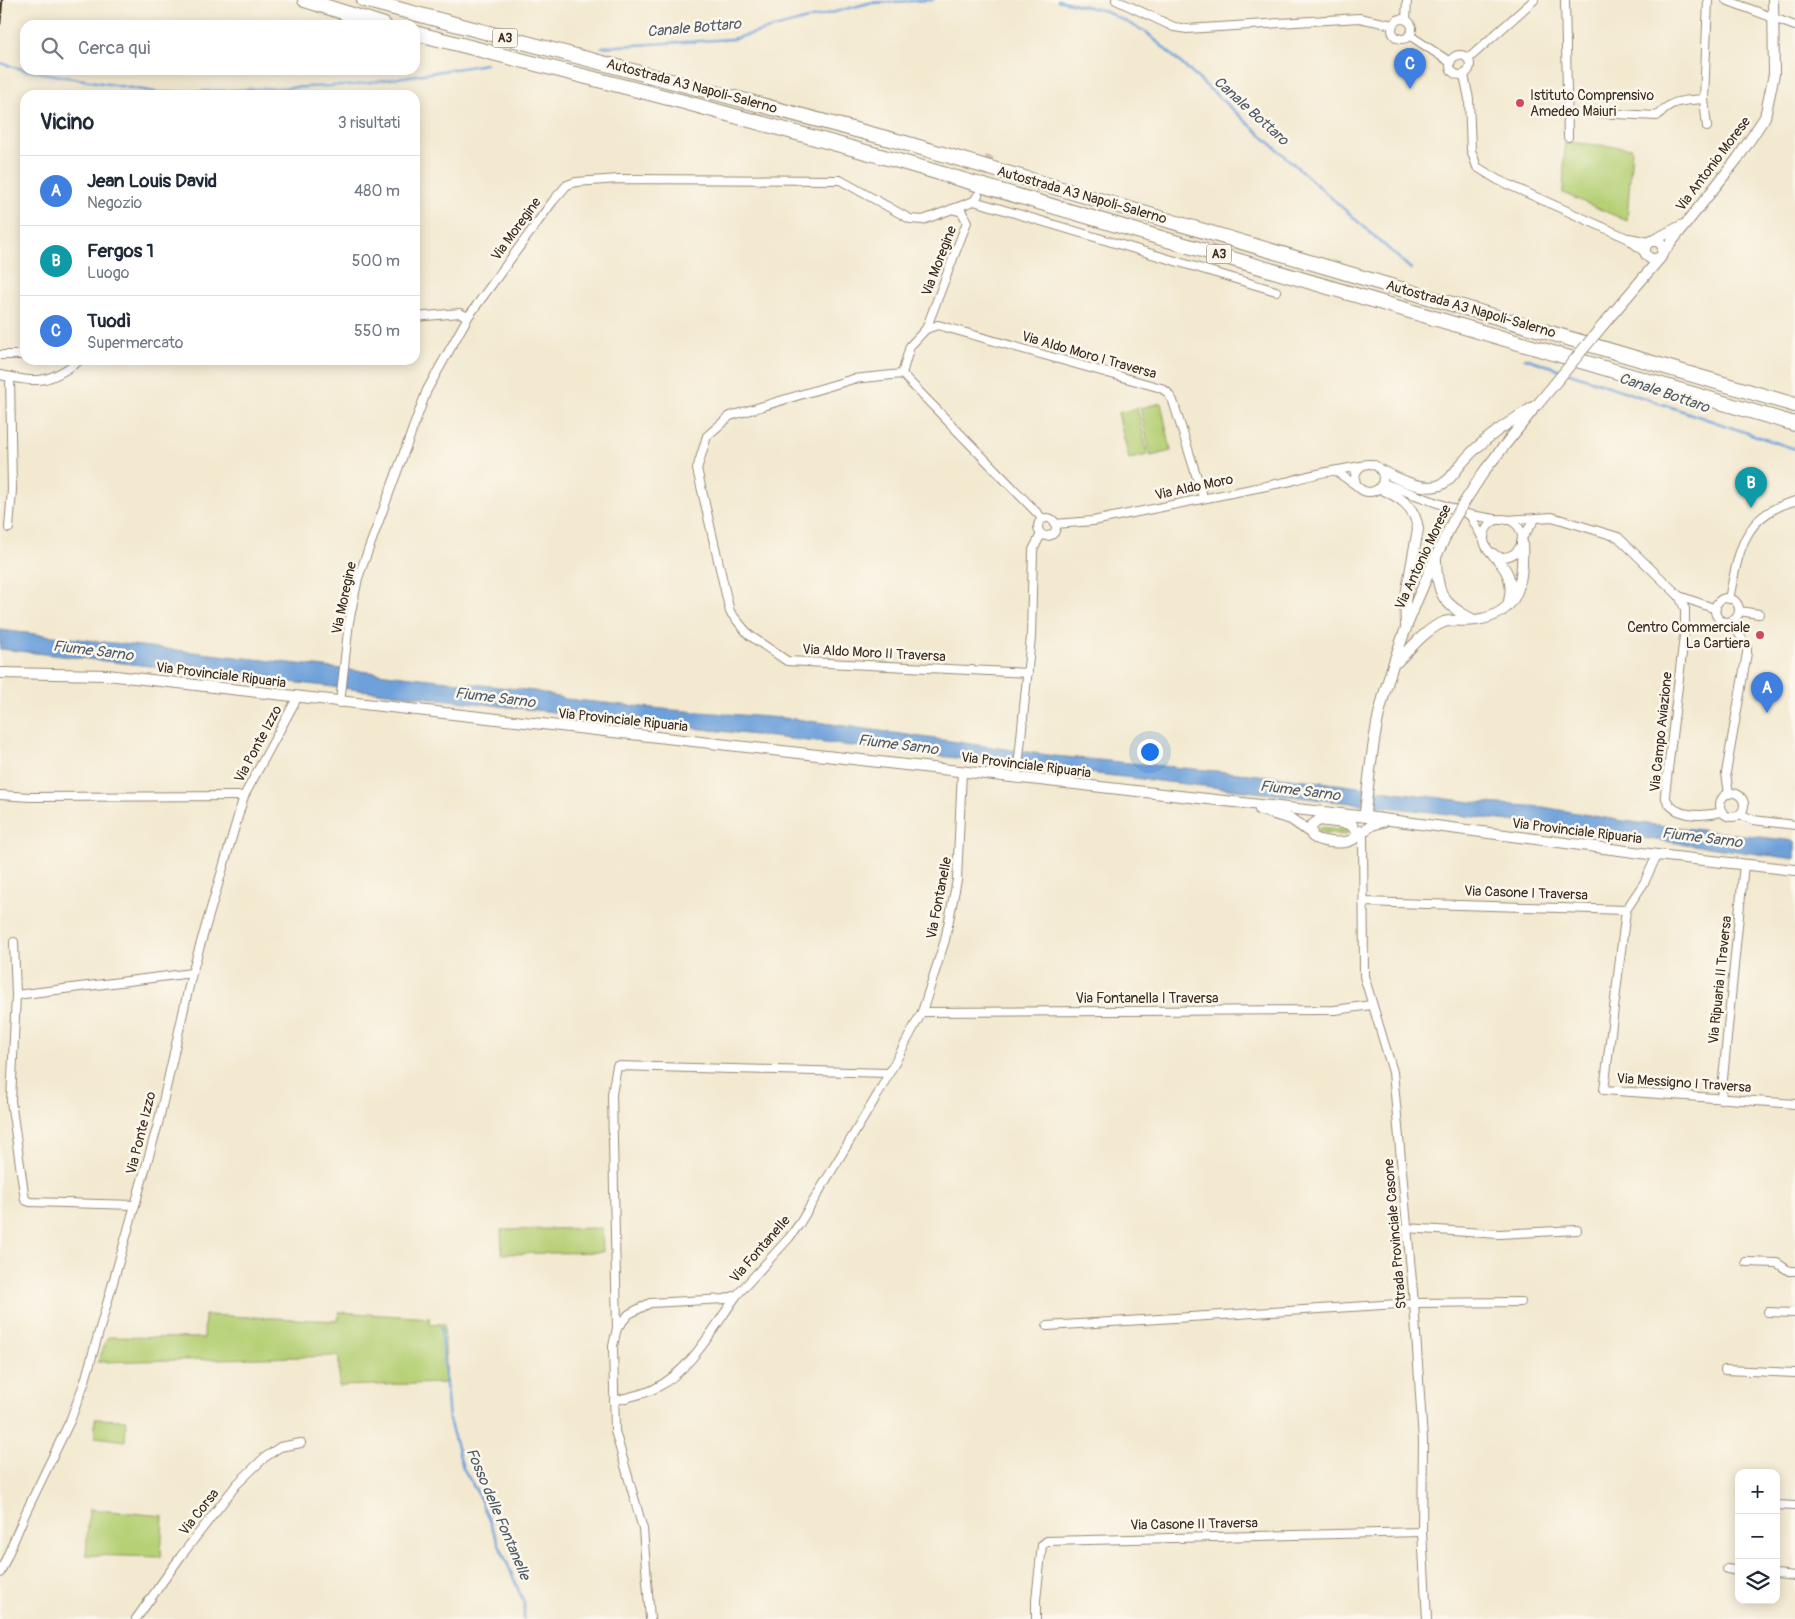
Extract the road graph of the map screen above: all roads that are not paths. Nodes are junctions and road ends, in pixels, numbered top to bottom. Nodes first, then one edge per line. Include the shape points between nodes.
1 (305, 0) edge
2 (364, 0) edge
3 (1116, 0) edge
4 (1407, 0) edge
5 (1534, 0) edge
6 (1565, 0) edge
7 (1708, 0) edge
8 (1726, 0) edge
9 (1773, 0) edge
10 (1773, 17) junction
11 (368, 20) edge
12 (1406, 20) junction
13 (1393, 25) junction
14 (1795, 26) edge
15 (420, 34) edge
16 (1409, 35) junction
17 (1468, 59) junction
18 (1450, 62) junction
19 (1464, 75) junction
20 (1704, 99) junction
21 (1596, 113) dead end
22 (1707, 128) dead end
23 (1568, 137) dead end
24 (952, 209) junction
25 (1684, 225) junction
26 (1627, 238) junction
27 (1651, 241) junction
28 (1644, 253) junction
29 (1662, 255) junction
30 (1639, 280) junction
31 (1276, 291) dead end
32 (420, 317) edge
33 (468, 318) junction
34 (926, 329) junction
35 (0, 355) edge
36 (20, 355) edge
37 (72, 365) edge
38 (902, 374) junction
39 (0, 375) edge
40 (10, 377) junction
41 (1538, 404) junction
42 (1795, 405) edge
43 (1795, 424) edge
44 (1361, 466) junction
45 (1382, 471) junction
46 (1337, 472) junction
47 (1381, 485) junction
48 (1357, 486) junction
49 (1203, 497) junction
50 (1795, 501) edge
51 (1470, 515) junction
52 (1536, 518) junction
53 (1043, 519) junction
54 (1504, 520) junction
55 (1055, 524) junction
56 (9, 528) dead end
57 (1041, 534) junction
58 (1522, 540) junction
59 (1485, 542) junction
60 (1493, 554) junction
61 (1436, 556) junction
62 (1679, 596) junction
63 (1729, 599) junction
64 (1508, 604) junction
65 (1716, 609) junction
66 (1739, 611) junction
67 (1759, 614) dead end
68 (1474, 620) junction
69 (1731, 621) junction
70 (1406, 627) junction
71 (1395, 664) junction
72 (0, 673) edge
73 (1028, 673) junction
74 (297, 698) junction
75 (340, 702) junction
76 (962, 771) junction
77 (1017, 775) junction
78 (1729, 794) junction
79 (0, 795) edge
80 (244, 796) junction
81 (1243, 805) junction
82 (1722, 812) junction
83 (1740, 814) junction
84 (1336, 815) junction
85 (1359, 819) junction
86 (1319, 820) junction
87 (1386, 821) junction
88 (1795, 825) edge
89 (1310, 833) junction
90 (1357, 837) junction
91 (1362, 852) junction
92 (1657, 855) junction
93 (1744, 864) junction
94 (1795, 870) edge
95 (1363, 902) junction
96 (1626, 910) junction
97 (14, 942) dead end
98 (192, 973) junction
99 (16, 995) junction
100 (1371, 1005) junction
101 (922, 1012) junction
102 (888, 1073) junction
103 (1795, 1098) edge
104 (1721, 1099) junction
105 (1795, 1104) edge
106 (135, 1206) junction
107 (1406, 1228) junction
108 (1577, 1230) dead end
109 (1746, 1262) dead end
110 (1795, 1271) edge
111 (737, 1294) junction
112 (1522, 1302) dead end
113 (1414, 1304) junction
114 (1768, 1312) dead end
115 (1795, 1313) edge
116 (1047, 1326) dead end
117 (617, 1328) junction
118 (1725, 1370) dead end
119 (1795, 1373) edge
120 (614, 1401) junction
121 (300, 1443) dead end
122 (1780, 1505) edge
123 (1795, 1506) edge
124 (1422, 1532) junction
125 (1727, 1570) dead end
126 (1735, 1571) edge
127 (0, 1573) edge
128 (1780, 1574) edge
129 (1795, 1576) edge
130 (136, 1619) edge
131 (650, 1619) edge
132 (1036, 1619) edge
133 (1427, 1619) edge

1 - 11 highway
2 - 42 highway, Autostrada A3 Napoli-Salerno / A3 via 905,143
3 - 13 street via 1174,27 1187,29 1359,18
4 - 12 street
5 - 17 street
6 - 23 street
7 - 20 street
8 - 10 street
9 - 10 main road, Via Antonio Morese
10 - 14 street
10 - 25 main road, Via Antonio Morese via 1774,74 1765,117 1742,152
12 - 13 street via 1400,19
12 - 16 street via 1412,27
13 - 16 street via 1397,37
15 - 43 highway, Autostrada A3 Napoli-Salerno / A3 via 902,162
16 - 18 street
17 - 18 street via 1460,55
17 - 19 street via 1470,68
18 - 19 street via 1451,72
19 - 26 street via 1470,99 1471,150 1477,167 1498,180
20 - 21 street via 1666,105 1657,116
20 - 22 street
24 - 31 street, Via Moregine via 976,198
24 - 33 street, Via Moregine via 923,220 910,219 840,180 619,179 576,182 553,201
24 - 34 street, Via Moregine via 962,212 967,222
25 - 27 main road, Via Antonio Morese
25 - 29 main road, Via Antonio Morese
26 - 27 street
26 - 28 street
27 - 28 main road, Via Antonio Morese via 1645,245
27 - 29 main road via 1660,243
28 - 29 main road via 1652,260
28 - 30 main road, Via Antonio Morese
29 - 30 main road, Via Antonio Morese
30 - 41 main road, Via Antonio Morese, bridge
32 - 33 street via 460,313
33 - 75 street, Via Moregine via 427,390 358,578
34 - 38 street via 910,346
34 - 49 street, Via Aldo Moro I Traversa via 938,325 1161,388 1173,401
35 - 36 street
37 - 40 street via 51,379
38 - 53 street
38 - 73 street, Via Aldo Moro II Traversa via 853,379 730,416 707,436 696,469 730,612 749,635 788,661
39 - 40 street
40 - 56 street via 12,490
41 - 45 main road via 1514,418 1480,446 1447,482 1436,486 1422,485
41 - 61 main road, Via Antonio Morese, bridge via 1485,470 1453,521
44 - 45 street via 1374,464
44 - 46 street, Via Aldo Moro
44 - 48 street via 1355,473
45 - 47 street
46 - 48 street
46 - 49 street, Via Aldo Moro via 1315,473 1290,481
47 - 48 street via 1368,493
47 - 51 street
47 - 70 main road via 1403,500 1417,521 1404,602
49 - 55 street, Via Aldo Moro via 1093,521
50 - 63 street via 1770,510 1747,534 1740,548
51 - 54 street
51 - 59 street
52 - 54 street
52 - 58 street
52 - 62 street via 1561,518 1618,537
53 - 55 street
53 - 57 street via 1038,526
54 - 58 street via 1519,528
54 - 59 street via 1488,527
55 - 57 street via 1053,534
57 - 73 street via 1032,550
58 - 60 street via 1517,552 1508,557
58 - 64 main road via 1521,584
59 - 60 street
60 - 64 main road via 1508,573 1511,589
61 - 68 main road via 1437,581 1442,597 1458,612
61 - 70 main road, Via Antonio Morese
62 - 65 street
62 - 82 street, Via Campo Aviazione via 1686,623 1665,795 1671,809 1679,812
63 - 65 street via 1719,602
63 - 66 street via 1736,602
64 - 68 main road via 1497,615
65 - 69 street via 1720,619
66 - 67 street
66 - 69 street
68 - 71 main road via 1438,625
69 - 78 street via 1747,647 1747,653 1726,773
70 - 71 main road, Via Antonio Morese
71 - 85 main road, Via Antonio Morese via 1379,713
72 - 74 main road, Via Provinciale Ripuaria via 107,675
73 - 77 street
74 - 75 main road, Via Provinciale Ripuaria
74 - 80 street, Via Ponte Izzo
75 - 76 main road, Via Provinciale Ripuaria
76 - 77 main road, Via Provinciale Ripuaria
76 - 101 street, Via Fontanelle via 957,880 944,940
77 - 81 main road, Via Provinciale Ripuaria
78 - 82 street via 1721,801
78 - 83 street via 1742,800
79 - 80 street
80 - 98 street, Via Ponte Izzo
81 - 84 main road, Via Provinciale Ripuaria
81 - 89 main road, Via Provinciale Ripuaria via 1291,819
82 - 83 street via 1732,817
83 - 88 street via 1753,820
84 - 85 main road, Via Provinciale Ripuaria
84 - 86 main road
85 - 86 main road, Via Provinciale Ripuaria
85 - 87 main road, Via Provinciale Ripuaria
85 - 90 main road
85 - 90 main road
86 - 89 main road via 1313,823
87 - 90 main road, Via Provinciale Ripuaria via 1372,824
87 - 92 main road, Via Provinciale Ripuaria
89 - 90 main road, Via Provinciale Ripuaria via 1318,840
90 - 91 street, Strada Provinciale Casone
90 - 91 street
91 - 95 street, Strada Provinciale Casone
92 - 93 main road, Via Provinciale Ripuaria
92 - 96 street
93 - 94 main road, Via Provinciale Ripuaria
93 - 104 street, Via Ripuaria II Traversa
95 - 96 street, Via Casone I Traversa
95 - 100 street, Strada Provinciale Casone via 1364,976
96 - 104 street, Via Messigno I Traversa via 1604,1090
97 - 99 street
98 - 99 street
98 - 106 street, Via Ponte Izzo via 158,1124
99 - 106 street via 11,1101 25,1200
100 - 101 street, Via Fontanella I Traversa via 1336,1010
100 - 107 street, Strada Provinciale Casone via 1393,1072
101 - 102 street, Via Fontanelle
102 - 111 street, Via Fontanelle via 800,1222
102 - 117 street via 617,1066 612,1094
103 - 105 street
104 - 105 street, Via Messigno I Traversa
106 - 127 street, Via Ponte Izzo via 85,1381 70,1422
107 - 108 street via 1498,1234
107 - 113 street, Strada Provinciale Casone
109 - 110 street via 1777,1263
111 - 117 street, Via Fontanelle via 725,1299 650,1302 628,1314
111 - 120 street via 698,1350 672,1379 653,1390
112 - 113 street
113 - 116 street
113 - 124 street, Strada Provinciale Casone via 1423,1441
114 - 115 street
117 - 120 street via 613,1346
118 - 119 street
120 - 131 street via 615,1431 643,1529
121 - 130 street, Via Corsa via 280,1447 237,1484
122 - 123 street
124 - 132 street, Via Casone II Traversa via 1047,1541 1042,1545
124 - 133 street, Strada Provinciale Casone
125 - 126 street
128 - 129 street

